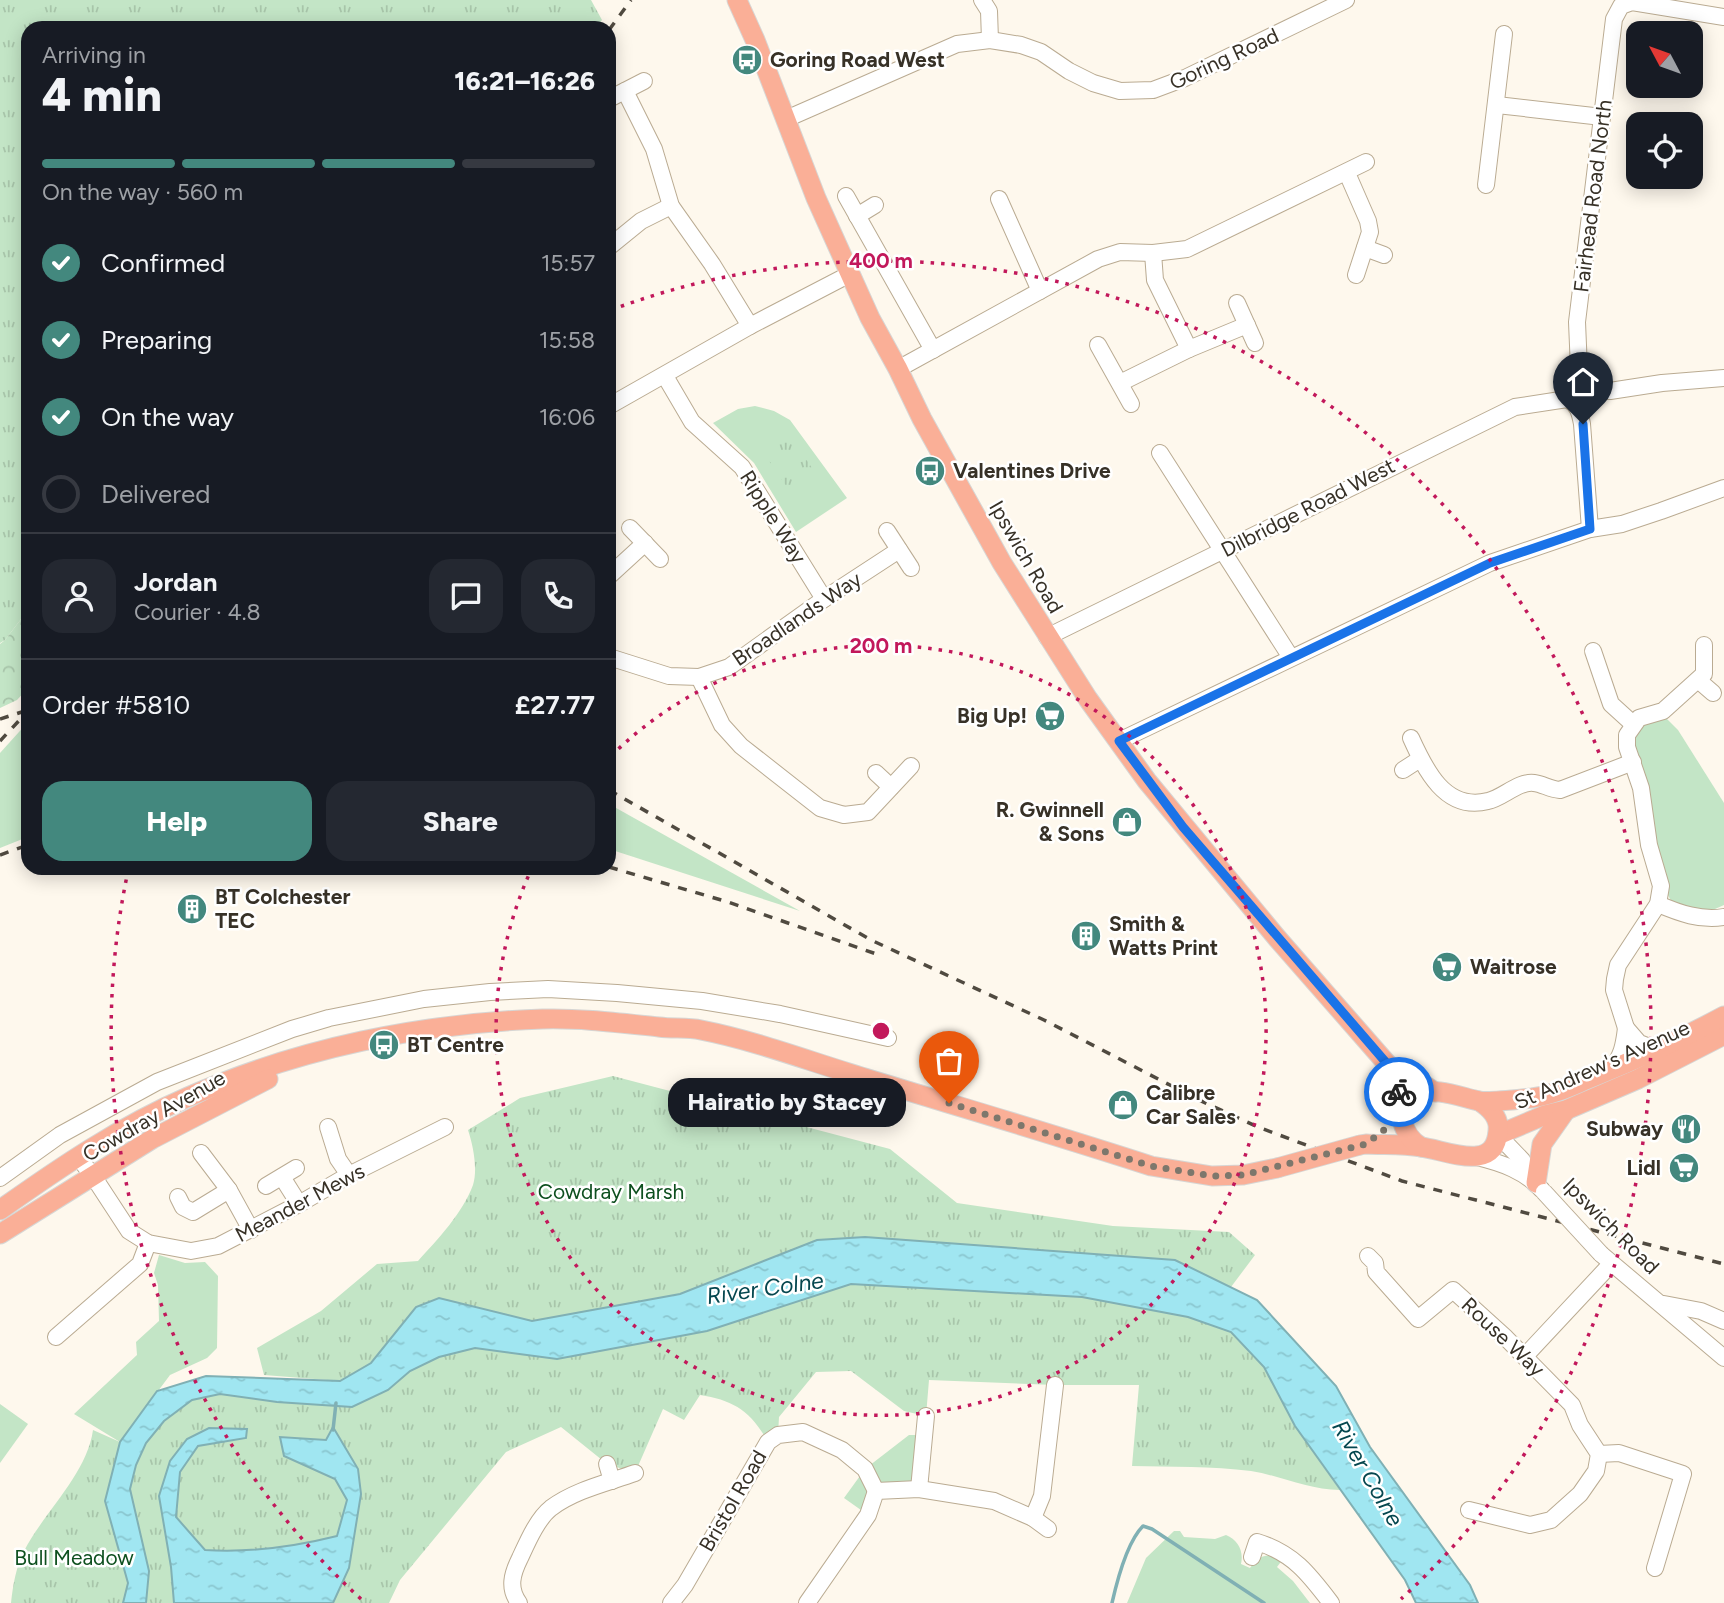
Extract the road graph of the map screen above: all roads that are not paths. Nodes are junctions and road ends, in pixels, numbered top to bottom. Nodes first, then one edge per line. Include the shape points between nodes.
1 (737, 0) edge
2 (982, 0) edge
3 (1346, 0) edge
4 (1724, 17) edge
5 (1504, 34) dead end
6 (990, 40) junction
7 (644, 81) dead end
8 (625, 91) junction
9 (616, 96) edge
10 (1497, 104) junction
11 (1602, 117) junction
12 (786, 119) junction
13 (1366, 162) dead end
14 (1346, 173) junction
15 (1486, 186) dead end
16 (846, 196) dead end
17 (999, 199) dead end
18 (875, 205) dead end
19 (671, 206) junction
20 (857, 216) junction
21 (616, 241) edge
22 (1364, 248) junction
23 (1153, 253) junction
24 (1384, 255) dead end
25 (850, 274) junction
26 (1356, 275) dead end
27 (1040, 291) junction
28 (1237, 303) dead end
29 (1247, 325) junction
30 (750, 326) junction
31 (1255, 343) dead end
32 (1098, 345) dead end
33 (1189, 349) junction
34 (933, 350) junction
35 (898, 369) junction
36 (664, 376) junction
37 (1724, 377) edge
38 (1120, 383) junction
39 (616, 402) edge
40 (1131, 404) dead end
41 (1160, 453) dead end
42 (1724, 488) edge
43 (630, 528) dead end
44 (1590, 529) junction
45 (887, 531) dead end
46 (645, 543) junction
47 (899, 550) junction
48 (1223, 551) junction
49 (660, 559) dead end
50 (911, 568) dead end
51 (616, 570) edge
52 (824, 599) junction
53 (1047, 637) junction
54 (1704, 645) dead end
55 (1594, 650) dead end
56 (1288, 653) dead end
57 (616, 659) edge
58 (699, 677) junction
59 (1698, 680) junction
60 (1713, 693) dead end
61 (1633, 724) junction
62 (1411, 738) dead end
63 (1119, 741) junction
64 (1420, 759) junction
65 (1633, 762) junction
66 (911, 766) dead end
67 (1404, 770) dead end
68 (876, 773) dead end
69 (891, 787) junction
70 (1658, 904) junction
71 (1724, 917) edge
72 (702, 1001) junction
73 (1724, 1016) edge
74 (329, 1018) junction
75 (1626, 1028) junction
76 (699, 1030) junction
77 (1724, 1035) edge
78 (888, 1038) dead end
79 (253, 1045) junction
80 (335, 1046) junction
81 (1657, 1050) junction
82 (1389, 1066) junction
83 (265, 1068) junction
84 (1610, 1070) junction
85 (1435, 1092) junction
86 (1479, 1101) junction
87 (1566, 1110) junction
88 (1403, 1112) junction
89 (328, 1127) dead end
90 (445, 1127) dead end
91 (1498, 1135) junction
92 (1363, 1144) junction
93 (1421, 1147) junction
94 (201, 1153) dead end
95 (78, 1157) junction
96 (1478, 1157) junction
97 (93, 1175) junction
98 (349, 1175) junction
99 (0, 1178) edge
100 (1537, 1185) junction
101 (266, 1186) dead end
102 (229, 1190) junction
103 (178, 1197) dead end
104 (299, 1204) junction
105 (0, 1210) edge
106 (251, 1230) junction
107 (0, 1234) edge
108 (148, 1243) junction
109 (1368, 1256) dead end
110 (1606, 1259) junction
111 (1658, 1303) junction
112 (1724, 1321) edge
113 (56, 1337) dead end
114 (1525, 1356) junction
115 (1724, 1358) edge
116 (1055, 1385) dead end
117 (926, 1416) dead end
118 (1599, 1454) junction
119 (607, 1464) dead end
120 (635, 1473) dead end
121 (612, 1481) junction
122 (919, 1489) junction
123 (876, 1491) junction
124 (1469, 1510) dead end
125 (1032, 1518) junction
126 (1048, 1529) dead end
127 (1252, 1557) dead end
128 (1655, 1568) dead end
129 (512, 1600) edge
130 (671, 1603) edge
131 (807, 1603) edge
132 (1331, 1603) edge

1 - 12 main road, Ipswich Road
2 - 6 street via 989,11
3 - 6 street, Goring Road via 1153,90 1120,91 1093,83 1041,52
4 - 11 street, Fairhead Road North via 1632,2 1622,6 1615,19
5 - 10 street
6 - 12 street, Goring Road via 957,44
7 - 8 street
8 - 9 street
8 - 19 street via 654,149
10 - 11 street
10 - 15 street
11 - 37 street, Fairhead Road North via 1577,322 1578,364 1588,386 1610,391
12 - 25 main road, Ipswich Road
13 - 14 street
14 - 22 street via 1368,221 1370,232
14 - 23 street via 1187,249
16 - 20 street
17 - 27 street
18 - 20 street
19 - 21 street via 641,221
19 - 30 street
20 - 34 street
22 - 24 street
22 - 26 street
23 - 27 street via 1120,251
23 - 33 street via 1155,280
25 - 30 street
25 - 35 main road, Ipswich Road
27 - 34 street
28 - 29 street
29 - 31 street
29 - 33 street
30 - 36 street
32 - 38 street
33 - 38 street
34 - 35 street
35 - 53 main road, Ipswich Road via 983,530
36 - 39 street
36 - 52 street, Ripple Way via 692,422 742,467
38 - 40 street
41 - 48 street
42 - 44 street via 1622,524
43 - 46 street
44 - 48 street, Dilbridge Road West via 1583,424 1574,402 1555,399 1502,412
44 - 63 street via 1490,563
45 - 47 street
46 - 49 street
46 - 51 street
47 - 50 street
47 - 52 street, Broadlands Way
48 - 53 street, Dilbridge Road West
48 - 56 street
52 - 58 street, Broadlands Way via 729,667
53 - 63 main road, Ipswich Road
54 - 59 street via 1703,674
55 - 61 street via 1611,704
57 - 58 street, Broadlands Way via 669,676
58 - 69 street via 722,725 741,746 820,808 845,815 868,812
59 - 60 street
59 - 61 street via 1663,711
61 - 65 street via 1627,747
62 - 64 street
63 - 82 main road, Ipswich Road via 1183,827
64 - 65 street via 1436,785 1468,802 1488,802 1534,783 1560,790
64 - 67 street
65 - 70 street via 1661,886
66 - 69 street
68 - 69 street
70 - 71 street via 1695,917
70 - 75 street via 1618,965 1614,990
72 - 74 street, Cowdray Avenue via 536,990 424,999
72 - 76 street
72 - 78 street, Cowdray Avenue
73 - 81 main road, St Andrew's Avenue
74 - 79 street, Cowdray Avenue
74 - 80 street
75 - 81 street via 1639,1043
75 - 84 street via 1624,1049
76 - 80 main road, Cowdray Avenue via 544,1019
76 - 92 main road, Cowdray Avenue, bridge via 1151,1166 1212,1176 1243,1175
77 - 87 main road, St Andrew's Avenue
79 - 83 street
79 - 99 street, Cowdray Avenue via 157,1082 60,1135
80 - 83 main road, Cowdray Avenue
80 - 97 main road, Cowdray Avenue via 175,1126
81 - 84 main road, St Andrew's Avenue
82 - 85 main road, Ipswich Road
82 - 88 main road, Ipswich Road
83 - 95 main road, Cowdray Avenue via 187,1097
84 - 86 main road, St Andrew's Avenue via 1541,1096
85 - 86 main road, St Andrew's Avenue
85 - 88 main road via 1416,1095
86 - 91 main road via 1499,1123
87 - 91 main road, St Andrew's Avenue
87 - 100 main road via 1542,1143
88 - 92 main road, Cowdray Avenue
88 - 93 main road via 1407,1135
89 - 98 street
90 - 98 street, Meander Mews
91 - 96 main road
91 - 100 street, Ipswich Road via 1522,1160
92 - 93 main road, Cowdray Avenue
93 - 96 main road
94 - 102 street
95 - 97 street
95 - 105 main road, Cowdray Avenue
96 - 100 street, Ipswich Road via 1506,1165
97 - 107 main road, Cowdray Avenue
97 - 108 street via 129,1231
98 - 104 street, Meander Mews
100 - 110 street, Ipswich Road, bridge
101 - 104 street via 289,1172
102 - 103 street via 193,1212 183,1207
102 - 106 street
104 - 106 street, Meander Mews
106 - 108 street, Meander Mews via 218,1246 191,1251
108 - 113 street via 140,1264
109 - 114 street, Rouse Way via 1376,1272 1418,1319 1453,1290
110 - 111 street, Ipswich Road
110 - 114 street
111 - 112 street via 1701,1311
111 - 115 street, Ipswich Road
114 - 118 street, Rouse Way via 1572,1405
116 - 125 street via 1043,1416 1042,1496
117 - 122 street via 917,1435
118 - 124 street via 1596,1471 1580,1494 1551,1520 1530,1525
118 - 128 street via 1619,1453 1683,1474
119 - 121 street
120 - 121 street
121 - 129 street via 548,1509 512,1575
122 - 123 street
122 - 125 street via 993,1501
123 - 130 street, Bristol Road via 865,1469 842,1450 803,1432 778,1435 768,1442
123 - 131 street via 868,1515
125 - 126 street
127 - 132 street via 1257,1542 1278,1549 1308,1572

